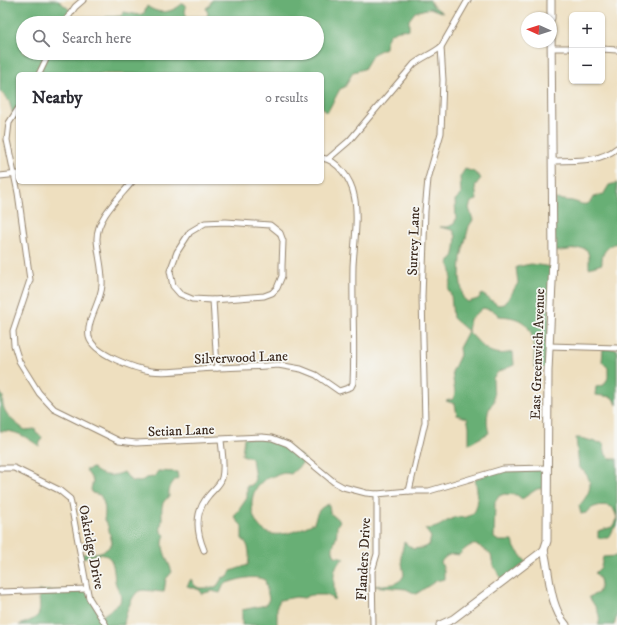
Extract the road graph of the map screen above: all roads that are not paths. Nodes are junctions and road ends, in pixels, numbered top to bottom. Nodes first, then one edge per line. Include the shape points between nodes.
1 (83, 0) edge
2 (468, 0) edge
3 (551, 0) edge
4 (551, 12) edge
5 (69, 16) edge
6 (441, 47) junction
7 (552, 48) edge
8 (557, 48) edge
9 (569, 48) edge
10 (605, 49) edge
11 (617, 50) edge
12 (46, 60) edge
13 (40, 72) edge
14 (16, 112) edge
15 (617, 148) edge
16 (324, 158) edge
17 (328, 159) junction
18 (553, 161) junction
19 (16, 174) edge
20 (0, 176) edge
21 (17, 184) edge
22 (130, 184) edge
23 (213, 300) junction
24 (549, 346) junction
25 (617, 348) edge
26 (217, 368) junction
27 (221, 440) junction
28 (0, 468) edge
29 (548, 468) junction
30 (409, 491) junction
31 (377, 494) junction
32 (204, 550) dead end
33 (544, 550) junction
34 (87, 590) junction
35 (0, 592) edge
36 (106, 625) edge
37 (373, 625) edge
38 (440, 625) edge
39 (566, 625) edge

1 - 5 street
2 - 6 street
3 - 4 street
6 - 17 street via 414,64 349,141
6 - 30 street, Surrey Lane via 441,133 429,172 425,211 422,297 425,422
7 - 18 street, East Greenwich Avenue
8 - 9 street
10 - 11 street
12 - 13 street
14 - 19 street, Setian Lane via 7,131
15 - 18 street via 602,158
16 - 17 street
17 - 26 street, Silverwood Lane via 345,175 354,196 354,374 351,387 339,391 316,375 290,366
18 - 24 street, East Greenwich Avenue via 553,260
19 - 20 street
21 - 27 street, Setian Lane via 30,280 15,319 14,345 19,360 39,394 54,409 118,441 136,443
22 - 26 street, Silverwood Lane via 98,229 102,283 99,300 90,323 91,341 110,357 140,369 169,371
23 - 23 street via 186,297 173,286 170,271 172,262 190,232 199,225 213,222 264,224 277,229 283,241 282,276 277,288 264,296
23 - 26 street
24 - 25 street
24 - 29 street, East Greenwich Avenue
27 - 31 street, Setian Lane via 262,437 280,440 295,449 334,482 352,490
27 - 32 street via 220,483 204,501 198,517 199,539
28 - 34 street, Oakridge Drive via 14,468 59,490 70,499
29 - 30 street, Setian Lane via 503,469 447,487 429,491
29 - 33 street, East Greenwich Avenue via 547,541
30 - 31 street, Setian Lane
31 - 37 street, Flanders Drive via 376,554 372,571
33 - 38 street via 454,619
33 - 39 street via 554,602
34 - 35 street
34 - 36 street, Oakridge Drive via 89,598

